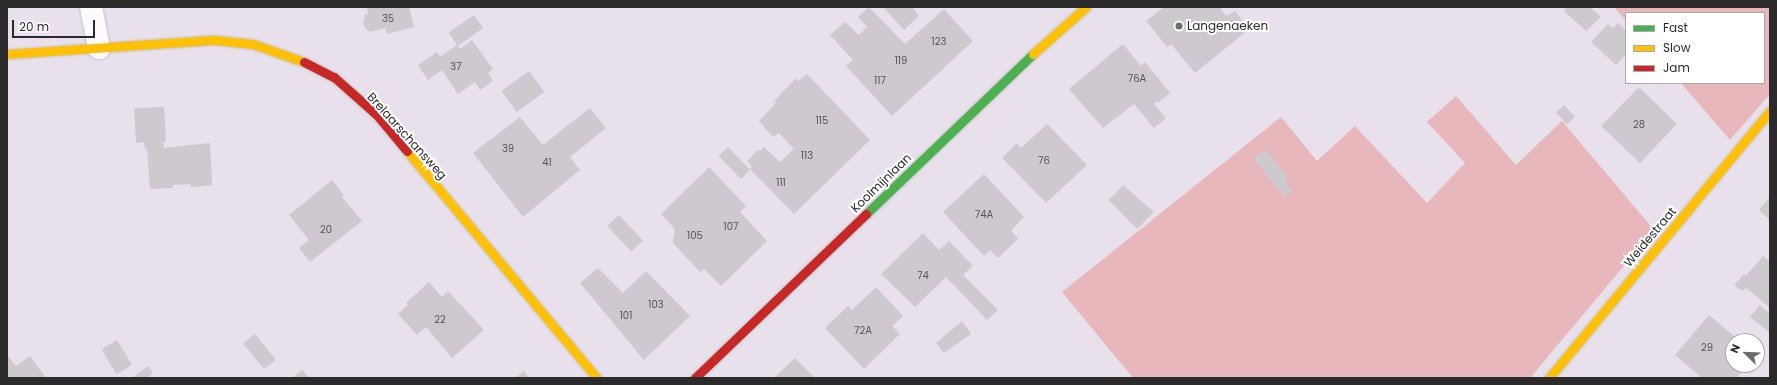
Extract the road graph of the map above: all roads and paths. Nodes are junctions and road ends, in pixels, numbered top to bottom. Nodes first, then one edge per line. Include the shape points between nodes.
1 (91, 7) edge
2 (1086, 7) edge
3 (99, 48) junction
4 (7, 54) edge
5 (1770, 111) edge
6 (597, 378) edge
7 (695, 378) edge
8 (1549, 378) edge

1 - 3 street
2 - 7 street, Koolmijnlaan via 1053,35
3 - 4 street, Brelaarschansweg
3 - 6 street, Brelaarschansweg via 215,40 253,44 301,60 334,76 377,115
5 - 8 street, Weidestraat

